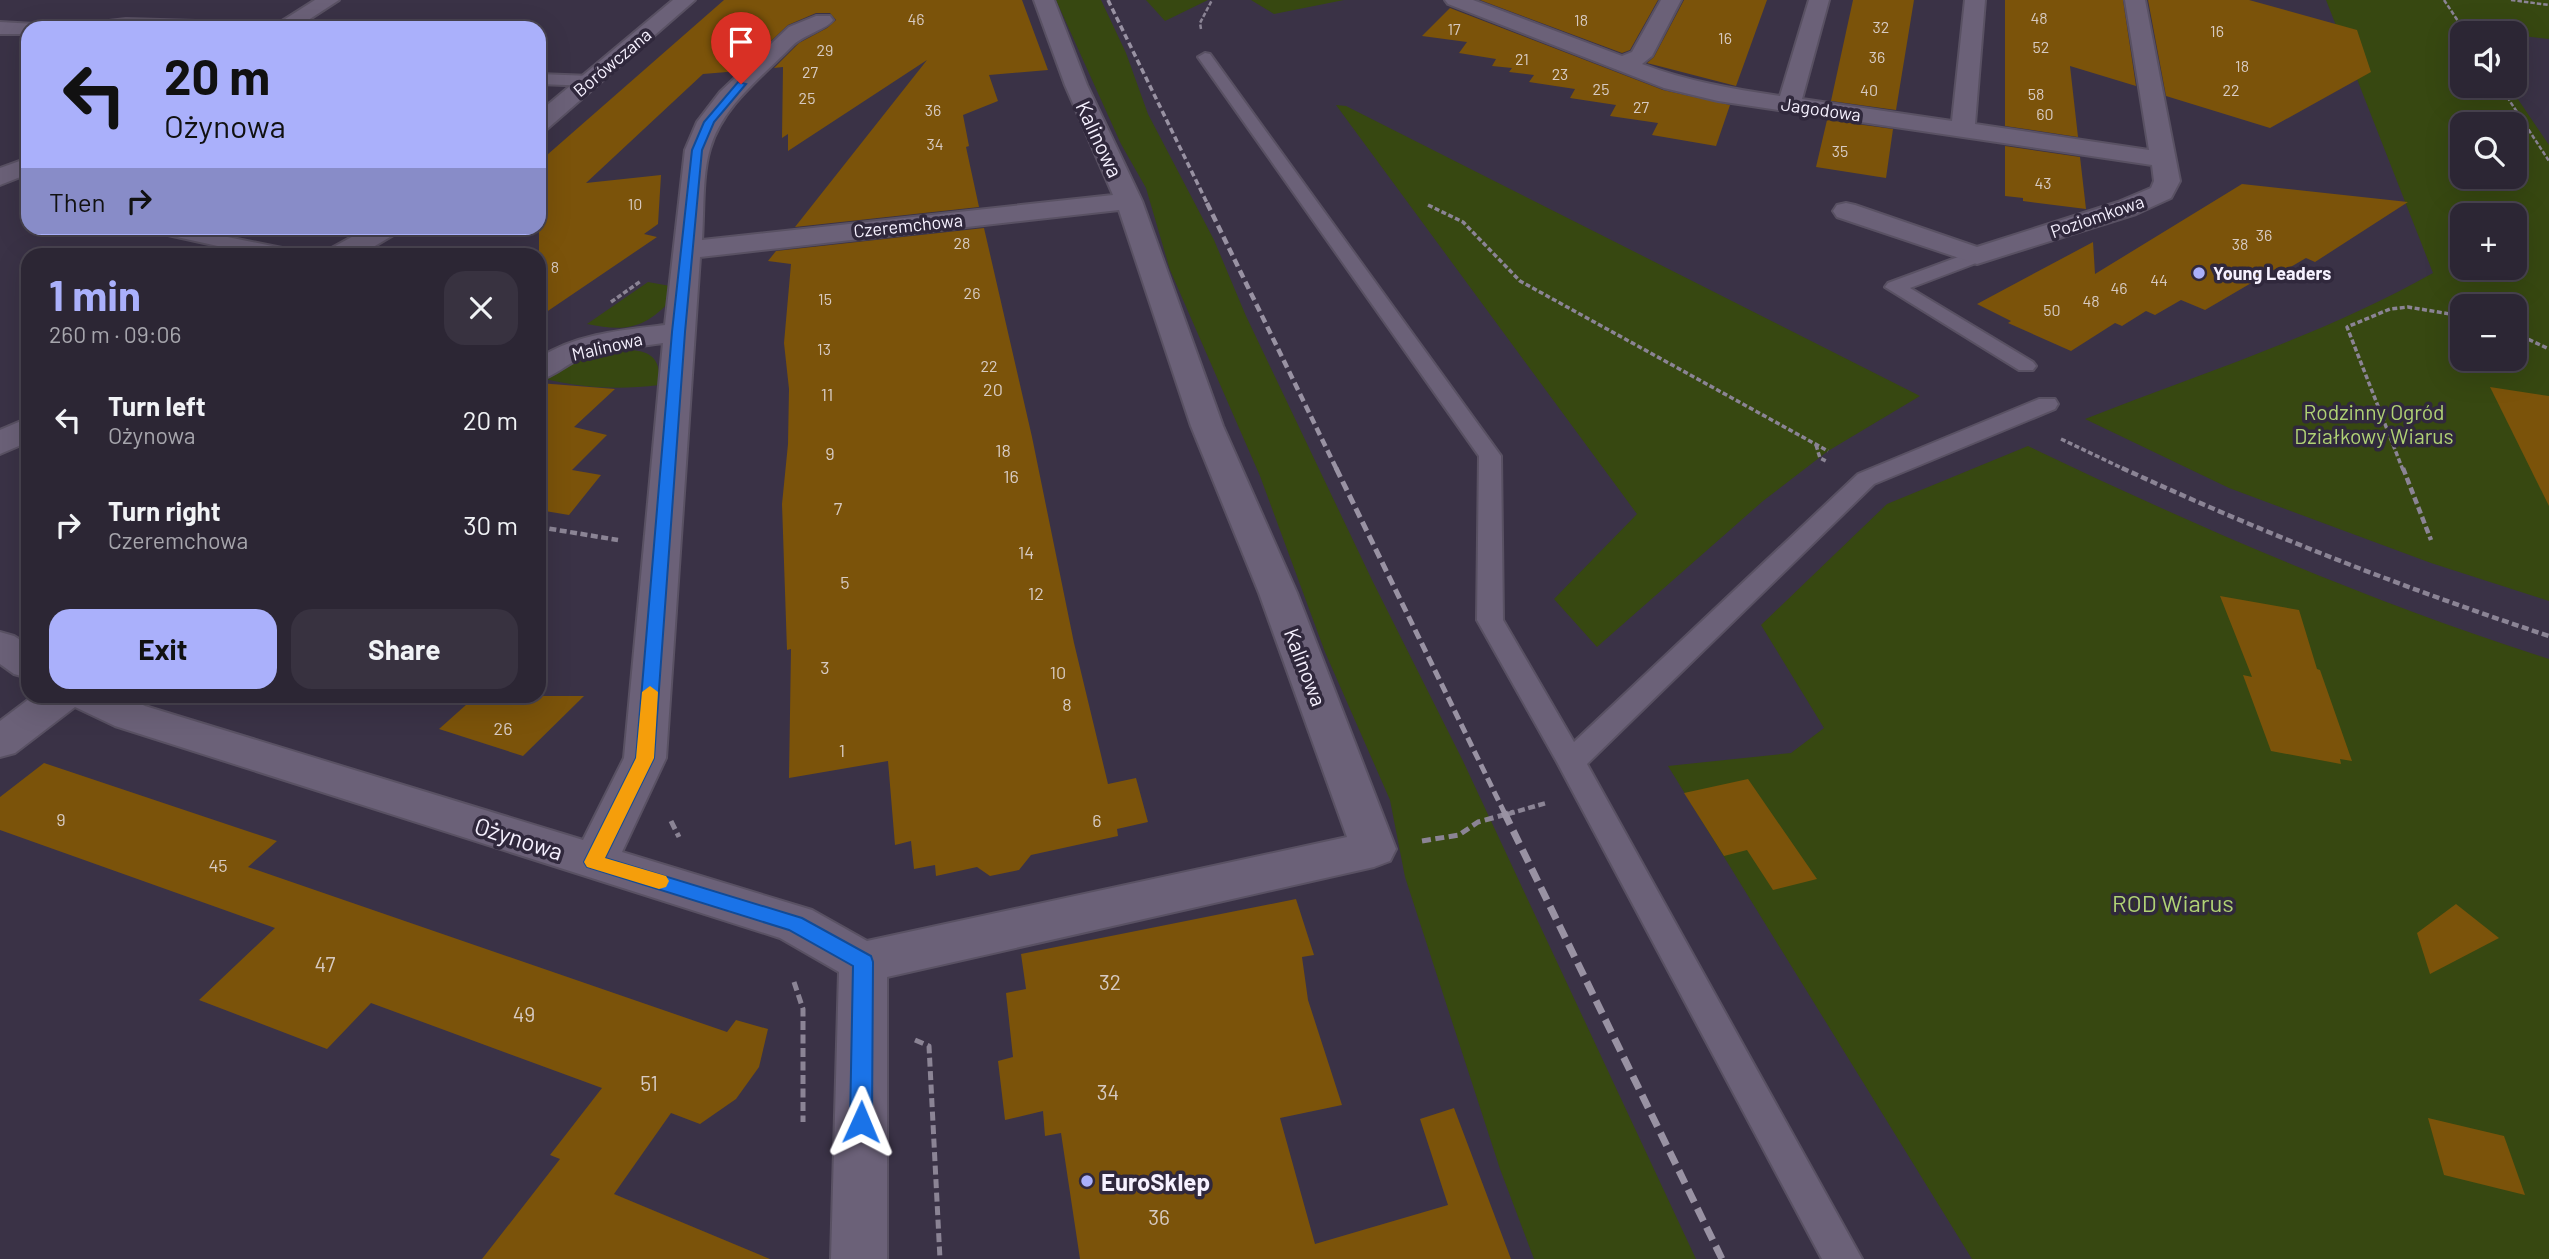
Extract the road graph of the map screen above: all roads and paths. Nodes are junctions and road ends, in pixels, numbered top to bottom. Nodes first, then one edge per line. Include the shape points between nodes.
1 (329, 0) edge
2 (685, 0) edge
3 (1044, 0) edge
4 (1455, 0) edge
5 (1671, 0) edge
6 (1819, 0) edge
7 (1975, 0) edge
8 (2135, 0) edge
9 (2444, 0) edge
10 (2511, 0) edge
11 (2549, 5) edge
12 (1496, 6) edge
13 (823, 20) dead end
14 (293, 21) edge
15 (2458, 21) edge
16 (0, 28) edge
17 (21, 28) edge
18 (21, 43) edge
19 (0, 48) edge
20 (1205, 57) dead end
21 (1624, 64) junction
22 (546, 79) edge
23 (591, 81) junction
24 (2508, 98) edge
25 (1789, 105) junction
26 (546, 118) edge
27 (1963, 129) junction
28 (2163, 159) junction
29 (2549, 161) edge
30 (21, 168) edge
31 (0, 177) edge
32 (1129, 201) junction
33 (1427, 205) dead end
34 (1846, 211) dead end
35 (192, 235) edge
36 (374, 235) edge
37 (254, 248) edge
38 (352, 248) edge
39 (688, 250) junction
40 (1977, 256) junction
41 (646, 277) dead end
42 (604, 307) dead end
43 (2450, 314) edge
44 (678, 332) junction
45 (2527, 339) edge
46 (2549, 349) edge
47 (2026, 366) dead end
48 (546, 367) edge
49 (2047, 404) dead end
50 (2016, 417) junction
51 (21, 432) edge
52 (0, 444) edge
53 (1816, 444) junction
54 (1828, 451) dead end
55 (1820, 458) dead end
56 (2431, 540) dead end
57 (2549, 636) edge
58 (0, 645) edge
59 (21, 659) edge
60 (53, 703) edge
61 (103, 703) edge
62 (0, 742) edge
63 (1571, 762) junction
64 (1537, 807) dead end
65 (671, 815) dead end
66 (1436, 838) dead end
67 (682, 843) dead end
68 (594, 862) junction
69 (863, 962) junction
70 (790, 975) dead end
71 (910, 1038) dead end
72 (803, 1134) dead end
73 (859, 1259) edge
74 (940, 1259) edge
75 (1843, 1259) edge

1 - 14 street
2 - 23 street, Borówczana
3 - 32 street, Kalinowa via 1076,85
4 - 12 street, Jagodowa
5 - 21 street via 1641,56
6 - 25 street
7 - 27 street
8 - 28 street, Poziomkowa
9 - 15 path
10 - 11 path
12 - 21 street, Jagodowa
13 - 39 street via 796,31 728,97 709,122 697,150
16 - 17 street
18 - 19 street
20 - 63 lane via 1490,456 1490,620
21 - 25 street, Jagodowa via 1672,83
22 - 23 lane
23 - 26 street, Borówczana
24 - 29 path
25 - 27 street, Jagodowa
27 - 28 street, Jagodowa
28 - 40 street, Poziomkowa via 2166,181 2162,193
30 - 31 street
32 - 39 street, Czeremchowa
32 - 69 street, Kalinowa via 1207,426 1278,593 1374,849
33 - 53 path via 1463,222 1520,281
34 - 40 street
35 - 37 lane
36 - 38 street
39 - 44 street
40 - 47 lane via 1895,287
41 - 42 path
43 - 56 path via 2390,309 2347,327
44 - 48 street, Malinowa via 569,352
44 - 68 street via 645,758
45 - 46 path
49 - 50 lane
50 - 57 path via 2246,525
50 - 63 lane via 1866,479
51 - 52 street
53 - 54 path
53 - 55 path
58 - 59 street
60 - 62 street
61 - 68 street, Ożynowa via 130,716
63 - 75 lane
64 - 66 path via 1478,822 1459,835
65 - 67 path via 671,825
68 - 69 street, Ożynowa via 795,924
69 - 73 street
70 - 72 path via 798,986 803,1009
71 - 74 path via 929,1046

